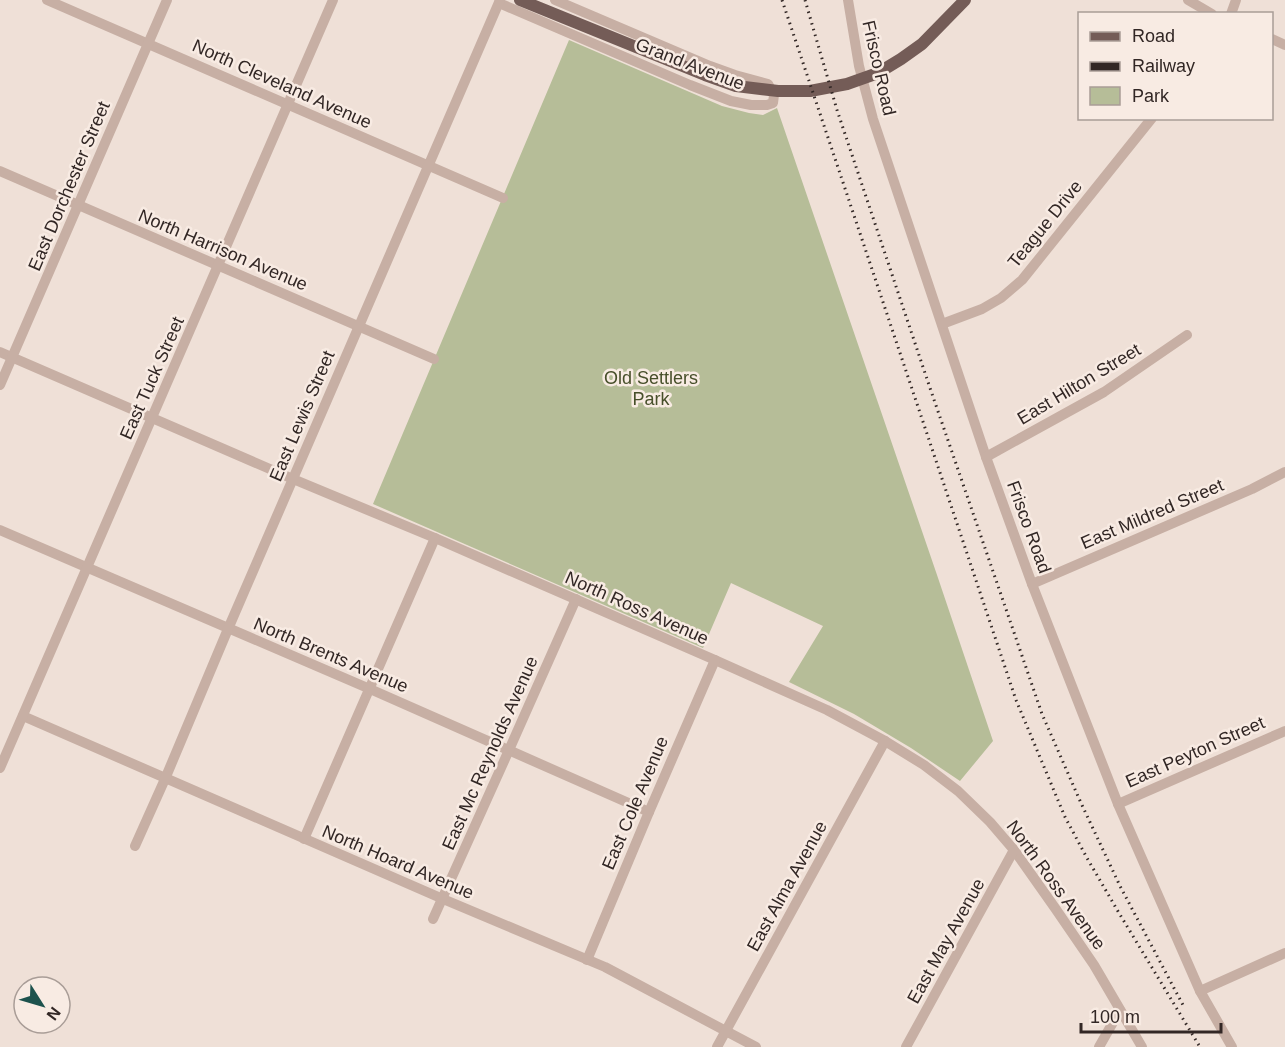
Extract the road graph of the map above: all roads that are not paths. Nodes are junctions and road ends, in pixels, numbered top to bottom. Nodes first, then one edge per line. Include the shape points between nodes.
1 (47, 0) edge
2 (167, 0) edge
3 (333, 0) edge
4 (520, 0) edge
5 (555, 0) edge
6 (848, 0) edge
7 (966, 0) edge
8 (1188, 0) edge
9 (500, 2) edge
10 (1209, 12) edge
11 (148, 44) junction
12 (289, 104) junction
13 (1150, 120) edge
14 (428, 166) junction
15 (0, 171) edge
16 (503, 198) dead end
17 (78, 205) junction
18 (219, 266) junction
19 (942, 324) junction
20 (359, 326) junction
21 (1187, 335) dead end
22 (0, 352) edge
23 (12, 357) junction
24 (434, 359) dead end
25 (0, 385) edge
26 (152, 418) junction
27 (986, 457) junction
28 (1285, 472) edge
29 (293, 479) junction
30 (0, 530) edge
31 (435, 538) junction
32 (86, 567) junction
33 (1032, 584) junction
34 (576, 599) junction
35 (228, 629) junction
36 (715, 660) junction
37 (370, 689) junction
38 (23, 717) junction
39 (1285, 730) edge
40 (885, 741) junction
41 (509, 750) junction
42 (0, 768) edge
43 (165, 779) junction
44 (1118, 804) junction
45 (649, 812) junction
46 (304, 839) junction
47 (135, 846) dead end
48 (1014, 850) junction
49 (443, 899) junction
50 (434, 919) dead end
51 (1285, 953) edge
52 (587, 960) junction
53 (1200, 992) junction
54 (1120, 1010) junction
55 (726, 1031) junction
56 (717, 1047) edge
57 (756, 1047) edge
58 (906, 1047) edge
59 (1099, 1047) edge
60 (1142, 1047) edge
61 (1232, 1047) edge

1 - 11 street, North Cleveland Avenue
2 - 11 street, East Dorchester Street
3 - 12 street, East Tuck Street
4 - 7 main road via 736,86 778,91 810,91 878,73 922,44
5 - 9 street, Grand Avenue via 710,66 768,84 774,95 773,103 731,101
6 - 19 street, Frisco Road via 873,119
8 - 10 street
9 - 14 street, East Lewis Street
11 - 12 street, North Cleveland Avenue
11 - 17 street, East Dorchester Street
12 - 14 street, North Cleveland Avenue
12 - 18 street, East Tuck Street
13 - 19 street, Teague Drive via 1022,280 982,309
14 - 16 street, North Cleveland Avenue
14 - 20 street, East Lewis Street
15 - 17 street, North Harrison Avenue
17 - 18 street, North Harrison Avenue
17 - 23 street, East Dorchester Street
18 - 20 street, North Harrison Avenue
18 - 26 street, East Tuck Street
19 - 27 street, Frisco Road
20 - 24 street, North Harrison Avenue
20 - 29 street, East Lewis Street
21 - 27 street, East Hilton Street via 1104,392
22 - 23 street, North Ross Avenue
23 - 25 street, East Dorchester Street
23 - 26 street, North Ross Avenue
26 - 29 street, North Ross Avenue
26 - 32 street, East Tuck Street
27 - 33 street, Frisco Road
28 - 33 street, East Mildred Street
29 - 31 street, North Ross Avenue
29 - 35 street, East Lewis Street
30 - 32 street, North Brents Avenue
31 - 34 street, North Ross Avenue
31 - 37 street
32 - 35 street, North Brents Avenue
32 - 38 street, East Tuck Street
33 - 44 street, Frisco Road
34 - 36 street, North Ross Avenue
34 - 41 street, East Mc Reynolds Avenue
35 - 37 street, North Brents Avenue
35 - 43 street, East Lewis Street
36 - 40 street, North Ross Avenue via 827,710
36 - 45 street, East Cole Avenue
37 - 41 street, North Brents Avenue
37 - 46 street
38 - 42 street, East Tuck Street
38 - 43 street, North Hoard Avenue
39 - 44 street, East Peyton Street
40 - 48 street, North Ross Avenue via 958,791
40 - 55 street, East Alma Avenue
41 - 45 street, North Brents Avenue
41 - 49 street, East Mc Reynolds Avenue
43 - 46 street, North Hoard Avenue
43 - 47 street, East Lewis Street
44 - 53 street, Frisco Road
45 - 52 street, East Cole Avenue
46 - 49 street, North Hoard Avenue
48 - 54 street, North Ross Avenue via 1094,965
48 - 58 street, East May Avenue
49 - 50 street, East Mc Reynolds Avenue
49 - 52 street, North Hoard Avenue
51 - 53 street
52 - 55 street, North Hoard Avenue
53 - 61 street, Frisco Road
54 - 59 street
54 - 60 street, North Ross Avenue
55 - 56 street, East Alma Avenue
55 - 57 street, North Hoard Avenue

